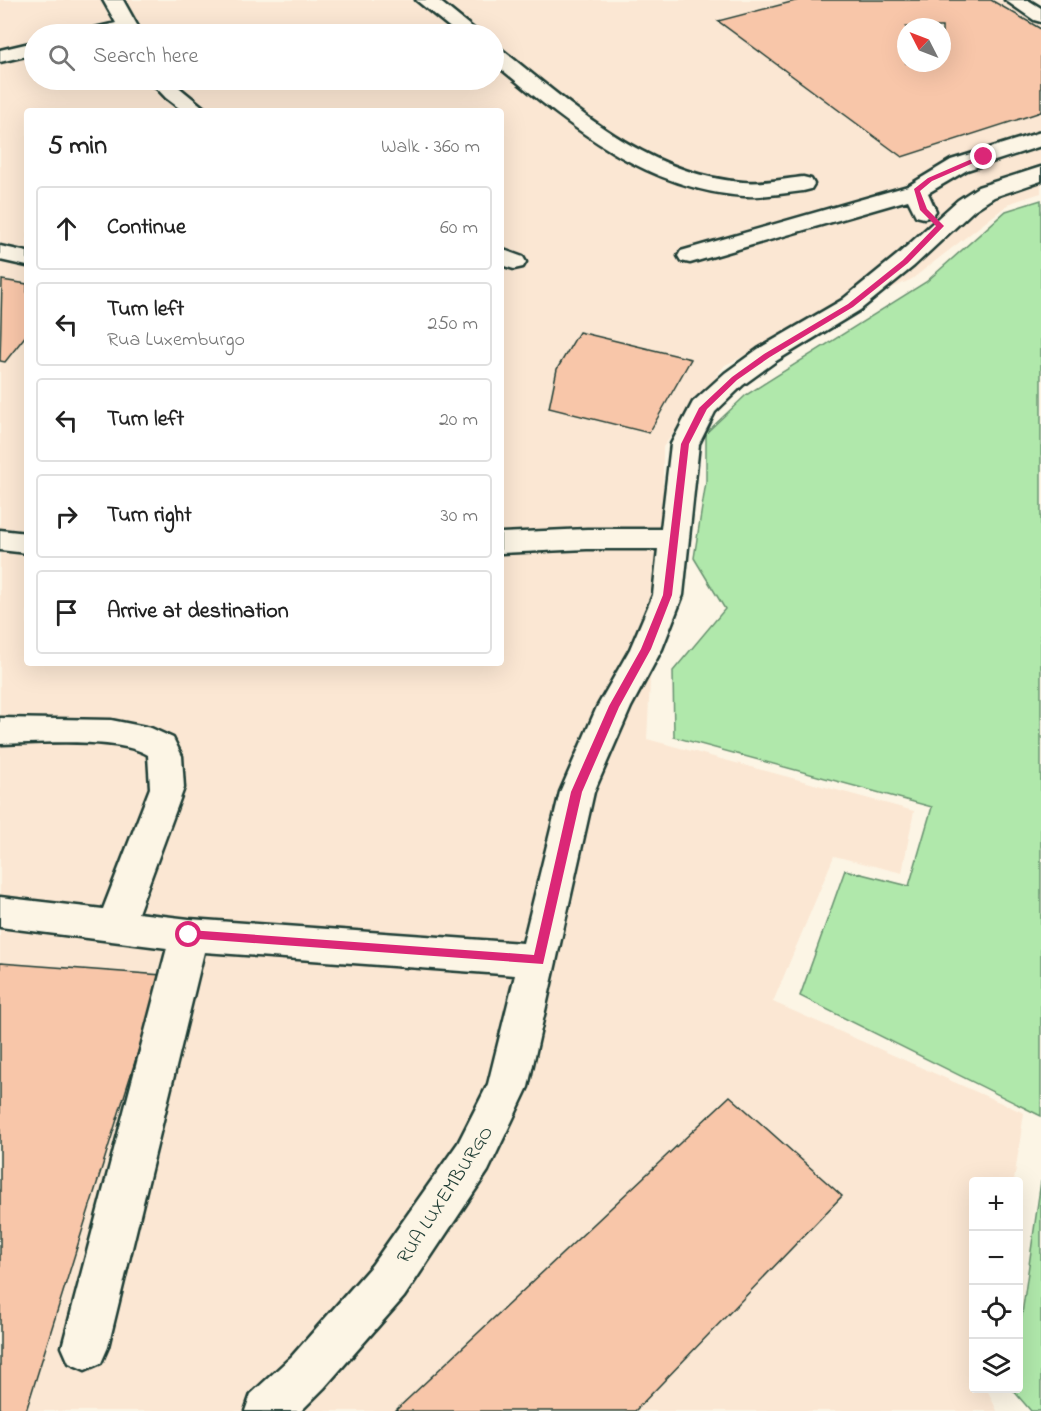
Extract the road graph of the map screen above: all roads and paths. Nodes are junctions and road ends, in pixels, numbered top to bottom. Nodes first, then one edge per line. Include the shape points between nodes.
1 (112, 0) edge
2 (426, 0) edge
3 (1015, 0) edge
4 (1041, 16) edge
5 (126, 24) edge
6 (457, 24) edge
7 (24, 51) edge
8 (0, 57) edge
9 (504, 61) edge
10 (169, 90) edge
11 (193, 108) edge
12 (1041, 140) edge
13 (1041, 174) edge
14 (803, 184) dead end
15 (916, 190) junction
16 (940, 226) junction
17 (0, 253) edge
18 (690, 256) dead end
19 (24, 258) edge
20 (676, 539) junction
21 (0, 540) edge
22 (24, 543) edge
23 (504, 543) edge
24 (0, 731) edge
25 (0, 912) edge
26 (115, 926) junction
27 (189, 935) junction
28 (539, 960) junction
29 (85, 1347) dead end
30 (268, 1411) edge

1 - 5 street
2 - 6 street
3 - 4 street
7 - 8 street
9 - 14 street via 613,146 662,170 694,181 745,189
10 - 11 street
12 - 15 street via 984,157 930,179
13 - 16 street, RUA LUXEMBURGO via 986,192
15 - 16 street via 924,210
15 - 18 street
16 - 20 street, RUA LUXEMBURGO via 905,261 850,305 734,378 703,408 685,444
17 - 19 street
20 - 23 street
20 - 28 street, RUA LUXEMBURGO via 668,595 577,792
21 - 22 street
24 - 26 street via 120,733 151,739 162,747 167,788
25 - 26 street
26 - 27 street
27 - 28 street
27 - 29 street
28 - 30 street, RUA LUXEMBURGO via 508,1087 472,1157 388,1281

